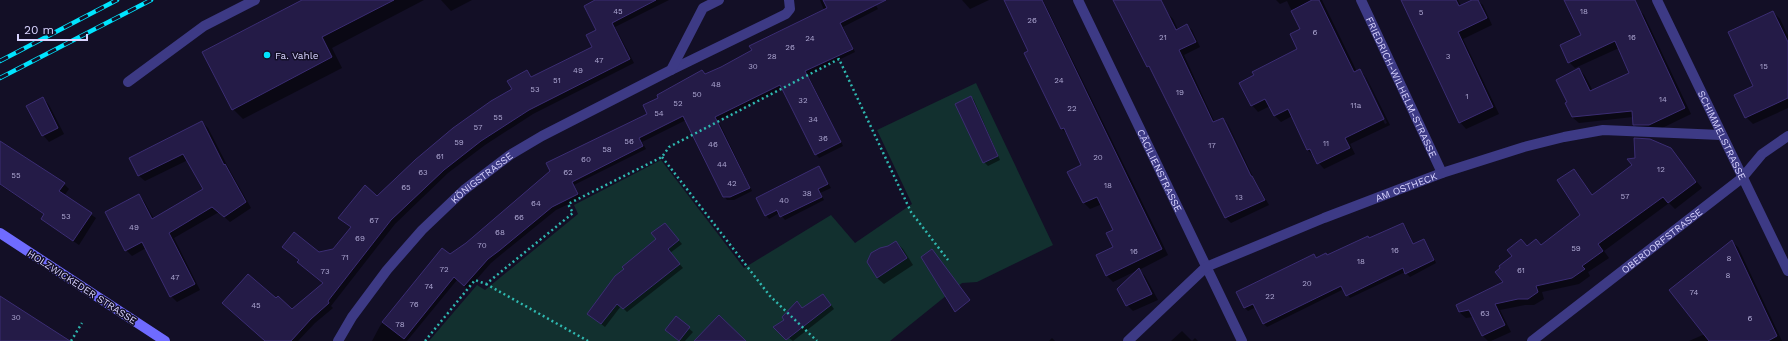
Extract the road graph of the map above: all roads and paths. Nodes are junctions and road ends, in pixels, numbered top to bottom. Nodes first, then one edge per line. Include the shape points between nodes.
1 (255, 0) edge
2 (719, 0) edge
3 (789, 0) edge
4 (1078, 0) edge
5 (1361, 0) edge
6 (1656, 0) edge
7 (671, 70) junction
8 (128, 82) dead end
9 (1721, 135) junction
10 (1788, 136) edge
11 (662, 157) junction
12 (1442, 173) junction
13 (1742, 178) junction
14 (0, 233) edge
15 (948, 260) dead end
16 (1206, 267) junction
17 (1788, 271) edge
18 (486, 284) junction
19 (82, 323) dead end
20 (71, 341) edge
21 (165, 341) edge
22 (338, 341) edge
23 (425, 341) edge
24 (588, 341) edge
25 (817, 341) edge
26 (1128, 341) edge
27 (1242, 341) edge
28 (1532, 341) edge

1 - 8 street via 204,26
2 - 7 street via 703,8
3 - 7 street, KÖNIGSTRASSE via 790,9 786,14
4 - 16 street, CÄCILIENSTRASSE
5 - 12 street, FRIEDRICH-WILHELM-STRASSE
6 - 9 street, SCHIMMELSTRASSE
7 - 22 street, KÖNIGSTRASSE via 542,136 510,155 464,190 422,230 387,270 352,317
9 - 12 street, AM OSTHECK via 1603,130 1524,147
9 - 13 street, SCHIMMELSTRASSE
10 - 13 street, OBERDORFSTRASSE via 1762,154
11 - 15 path via 669,147 839,59 911,212
11 - 18 path via 568,204 573,213
11 - 25 path via 770,296
12 - 16 street, AM OSTHECK
13 - 17 street, SCHIMMELSTRASSE
13 - 28 street, OBERDORFSTRASSE
14 - 21 main road, HOLZWICKEDER STRASSE
16 - 26 street, AM OSTHECK
16 - 27 street, CÄCILIENSTRASSE
18 - 23 path via 475,280
18 - 24 path
19 - 20 path

